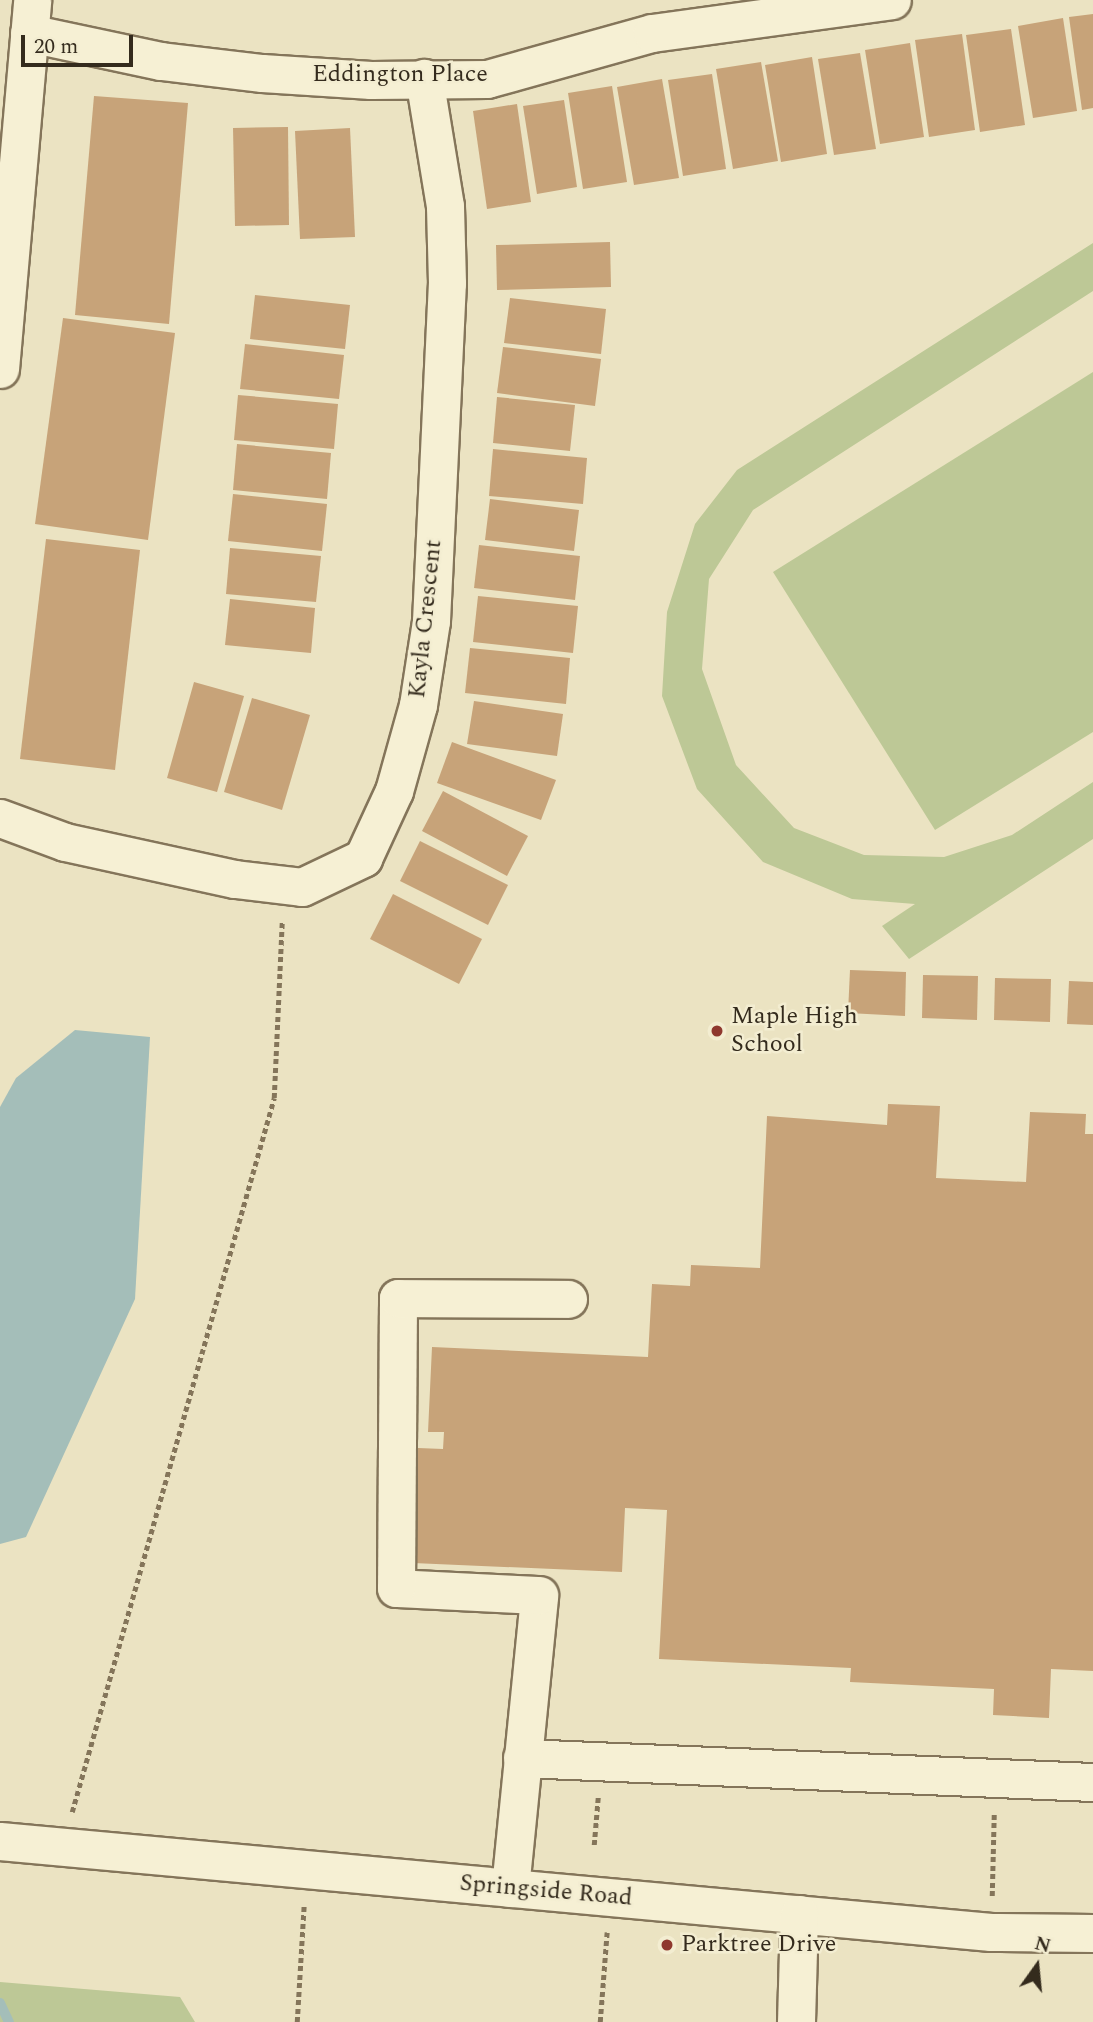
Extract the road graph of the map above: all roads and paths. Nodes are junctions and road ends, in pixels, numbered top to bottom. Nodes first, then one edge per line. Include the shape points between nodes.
1 (892, 0) edge
2 (31, 17) edge
3 (424, 78) junction
4 (0, 369) edge
5 (0, 818) edge
6 (285, 885) junction
7 (568, 1299) dead end
8 (522, 1758) junction
9 (601, 1762) junction
10 (995, 1778) junction
11 (1093, 1782) edge
12 (0, 1841) edge
13 (594, 1845) dead end
14 (62, 1846) junction
15 (306, 1868) junction
16 (509, 1888) junction
17 (610, 1896) junction
18 (799, 1914) junction
19 (990, 1932) junction
20 (1093, 1933) edge
21 (297, 2022) edge
22 (600, 2022) edge
23 (796, 2022) edge

1 - 3 street, Eddington Place via 652,33 487,79
2 - 3 street, Eddington Place via 161,61 371,80
2 - 4 street
3 - 6 street, Kayla Crescent via 445,206 447,283 431,621 418,705 394,791 363,858 302,887
5 - 6 street, Kayla Crescent via 78,845 235,879
6 - 14 path via 274,1098
7 - 8 street via 398,1298 396,1588 539,1595
8 - 9 street
8 - 16 street
9 - 10 street
9 - 13 path
10 - 11 street
10 - 19 path
12 - 14 street, Springside Road
14 - 15 street, Springside Road
15 - 16 street, Springside Road
15 - 21 path
16 - 17 street, Springside Road
17 - 18 street, Springside Road
17 - 22 path
18 - 19 street, Springside Road
18 - 23 street
19 - 20 street, Springside Road

